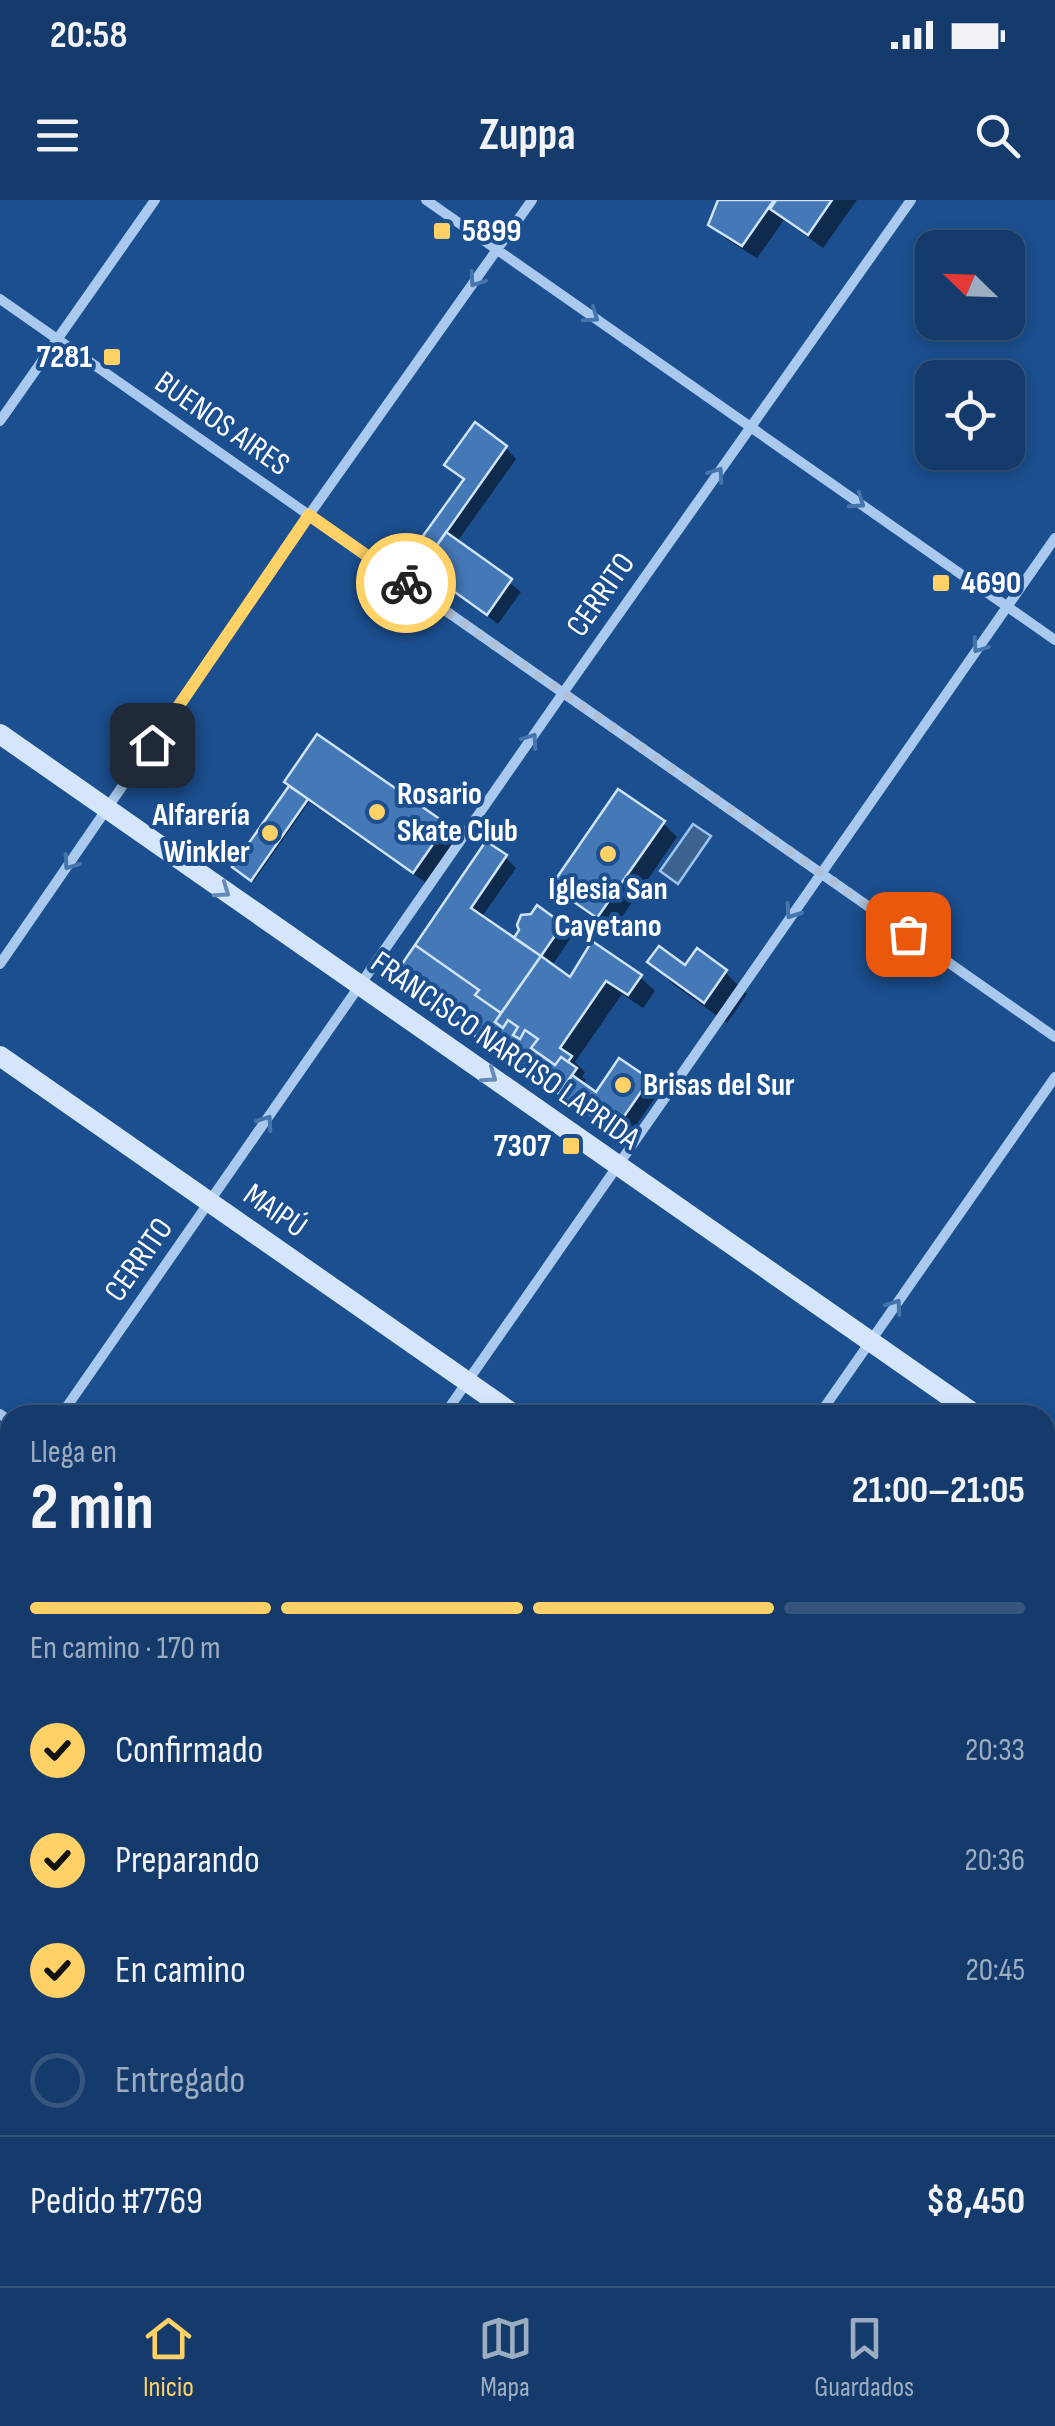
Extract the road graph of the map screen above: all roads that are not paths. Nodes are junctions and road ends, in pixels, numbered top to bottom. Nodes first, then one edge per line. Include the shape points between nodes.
1 (155, 200) edge
2 (426, 200) edge
3 (532, 200) edge
4 (911, 200) edge
5 (497, 250) junction
6 (0, 299) edge
7 (57, 339) junction
8 (0, 421) edge
9 (750, 426) junction
10 (309, 515) junction
11 (1055, 538) edge
12 (1006, 606) junction
13 (1055, 640) edge
14 (563, 693) junction
15 (0, 734) edge
16 (107, 810) junction
17 (820, 872) junction
18 (0, 964) edge
19 (361, 987) junction
20 (1055, 1037) edge
21 (0, 1056) edge
22 (1055, 1076) edge
23 (618, 1166) junction
24 (210, 1202) junction
25 (870, 1341) junction
26 (467, 1382) junction
27 (68, 1405) edge
28 (451, 1405) edge
29 (500, 1405) edge
30 (826, 1405) edge
31 (962, 1405) edge

1 - 7 street
2 - 5 street
3 - 5 street
4 - 9 street, CERRITO
5 -> 9 street
5 -> 10 street
6 - 7 street, BUENOS AIRES
7 - 8 street
7 - 10 street, BUENOS AIRES
9 -> 12 street
14 -> 9 street, CERRITO
10 - 14 street, BUENOS AIRES
10 - 16 street
11 - 12 street
12 - 13 street
12 -> 17 street
14 - 17 street, BUENOS AIRES
19 -> 14 street, CERRITO
15 - 16 main road, FRANCISCO NARCISO LAPRIDA
16 -> 18 street
16 -> 19 main road, FRANCISCO NARCISO LAPRIDA
17 - 20 street, BUENOS AIRES
17 -> 23 street
19 -> 23 main road, FRANCISCO NARCISO LAPRIDA
24 -> 19 street, CERRITO
21 - 24 main road, MAIPÚ
25 -> 22 street
23 - 25 main road, FRANCISCO NARCISO LAPRIDA
23 - 26 street
24 - 26 main road, MAIPÚ
24 - 27 street, CERRITO
25 - 30 street
25 - 31 main road, FRANCISCO NARCISO LAPRIDA
26 - 28 street
26 - 29 main road, MAIPÚ

